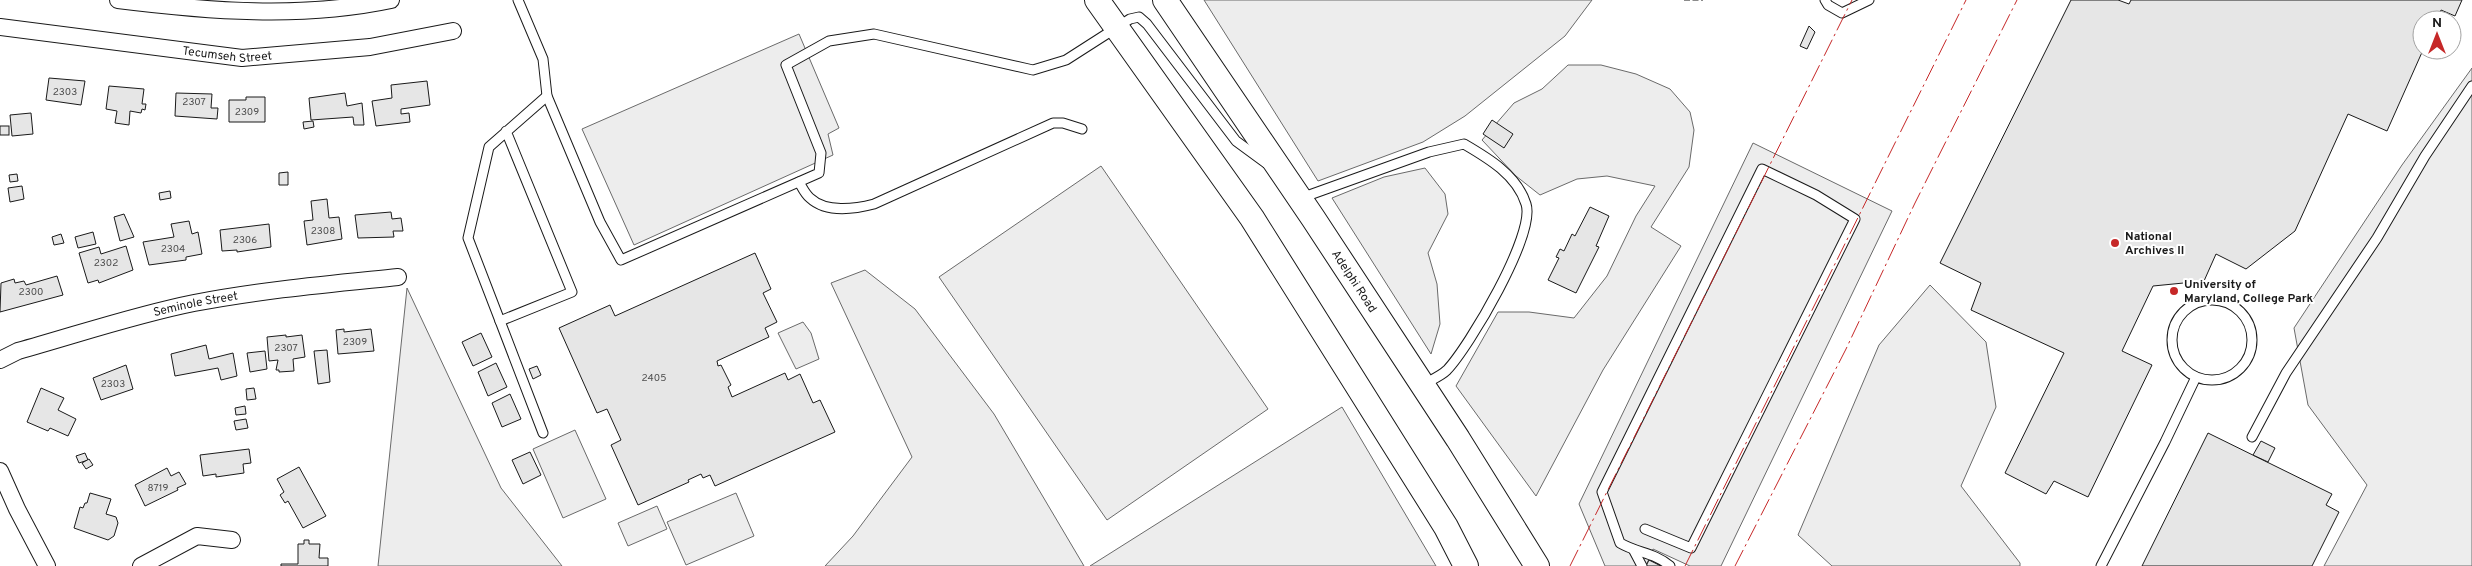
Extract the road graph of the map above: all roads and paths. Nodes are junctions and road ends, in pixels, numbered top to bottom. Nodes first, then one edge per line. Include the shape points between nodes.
1 (118, 0) edge
2 (390, 0) edge
3 (518, 0) edge
4 (1097, 0) edge
5 (1165, 0) edge
6 (1825, 0) edge
7 (1869, 0) edge
8 (0, 28) edge
9 (1117, 28) junction
10 (453, 32) dead end
11 (2472, 86) edge
12 (547, 96) junction
13 (1082, 128) dead end
14 (506, 131) junction
15 (1283, 175) junction
16 (798, 182) junction
17 (1299, 198) junction
18 (398, 277) dead end
19 (500, 321) junction
20 (0, 360) edge
21 (2196, 377) junction
22 (1422, 386) junction
23 (543, 433) dead end
24 (2252, 437) dead end
25 (1, 475) edge
26 (1645, 529) dead end
27 (232, 540) dead end
28 (1634, 551) junction
29 (48, 566) edge
30 (141, 566) edge
31 (1466, 566) edge
32 (1537, 566) edge
33 (1642, 566) edge
34 (1670, 566) edge
35 (2101, 566) edge

1 - 2 street via 278,11
3 - 12 lane via 543,59
4 - 9 main road
5 - 15 main road, Adelphi Road
6 - 7 lane via 1842,13
8 - 10 street, Tecumseh Street via 242,58 370,47
9 - 15 lane via 1139,17 1147,24 1236,141
9 - 16 lane via 1066,60 1033,70 874,34 829,41 786,65 821,153 818,172
9 - 31 main road via 1252,218 1446,527
11 - 24 lane via 2286,373
12 - 14 lane
12 - 16 lane via 600,222 621,260
13 - 16 lane via 1053,123 889,198 854,209 815,201
14 - 19 lane via 489,147 468,238
14 - 19 lane via 572,292
15 - 17 main road, Adelphi Road
17 - 22 main road, Adelphi Road
17 - 22 lane via 1429,152 1464,144 1492,161 1515,184 1527,205 1526,229 1514,256 1488,310 1457,358 1446,372
18 - 20 street, Seminole Street via 256,292 194,303 18,351
19 - 23 lane
21 - 21 lane via 2215,380 2234,374 2247,360 2252,341 2248,322 2236,308 2218,300 2199,302 2182,312 2173,329 2172,348 2180,366
21 - 35 lane
22 - 32 main road, Adelphi Road
25 - 29 street
26 - 28 lane via 1691,548 1855,219 1816,195 1762,169 1602,492 1620,543
27 - 30 street via 197,536
28 - 33 lane
28 - 34 lane via 1645,552

